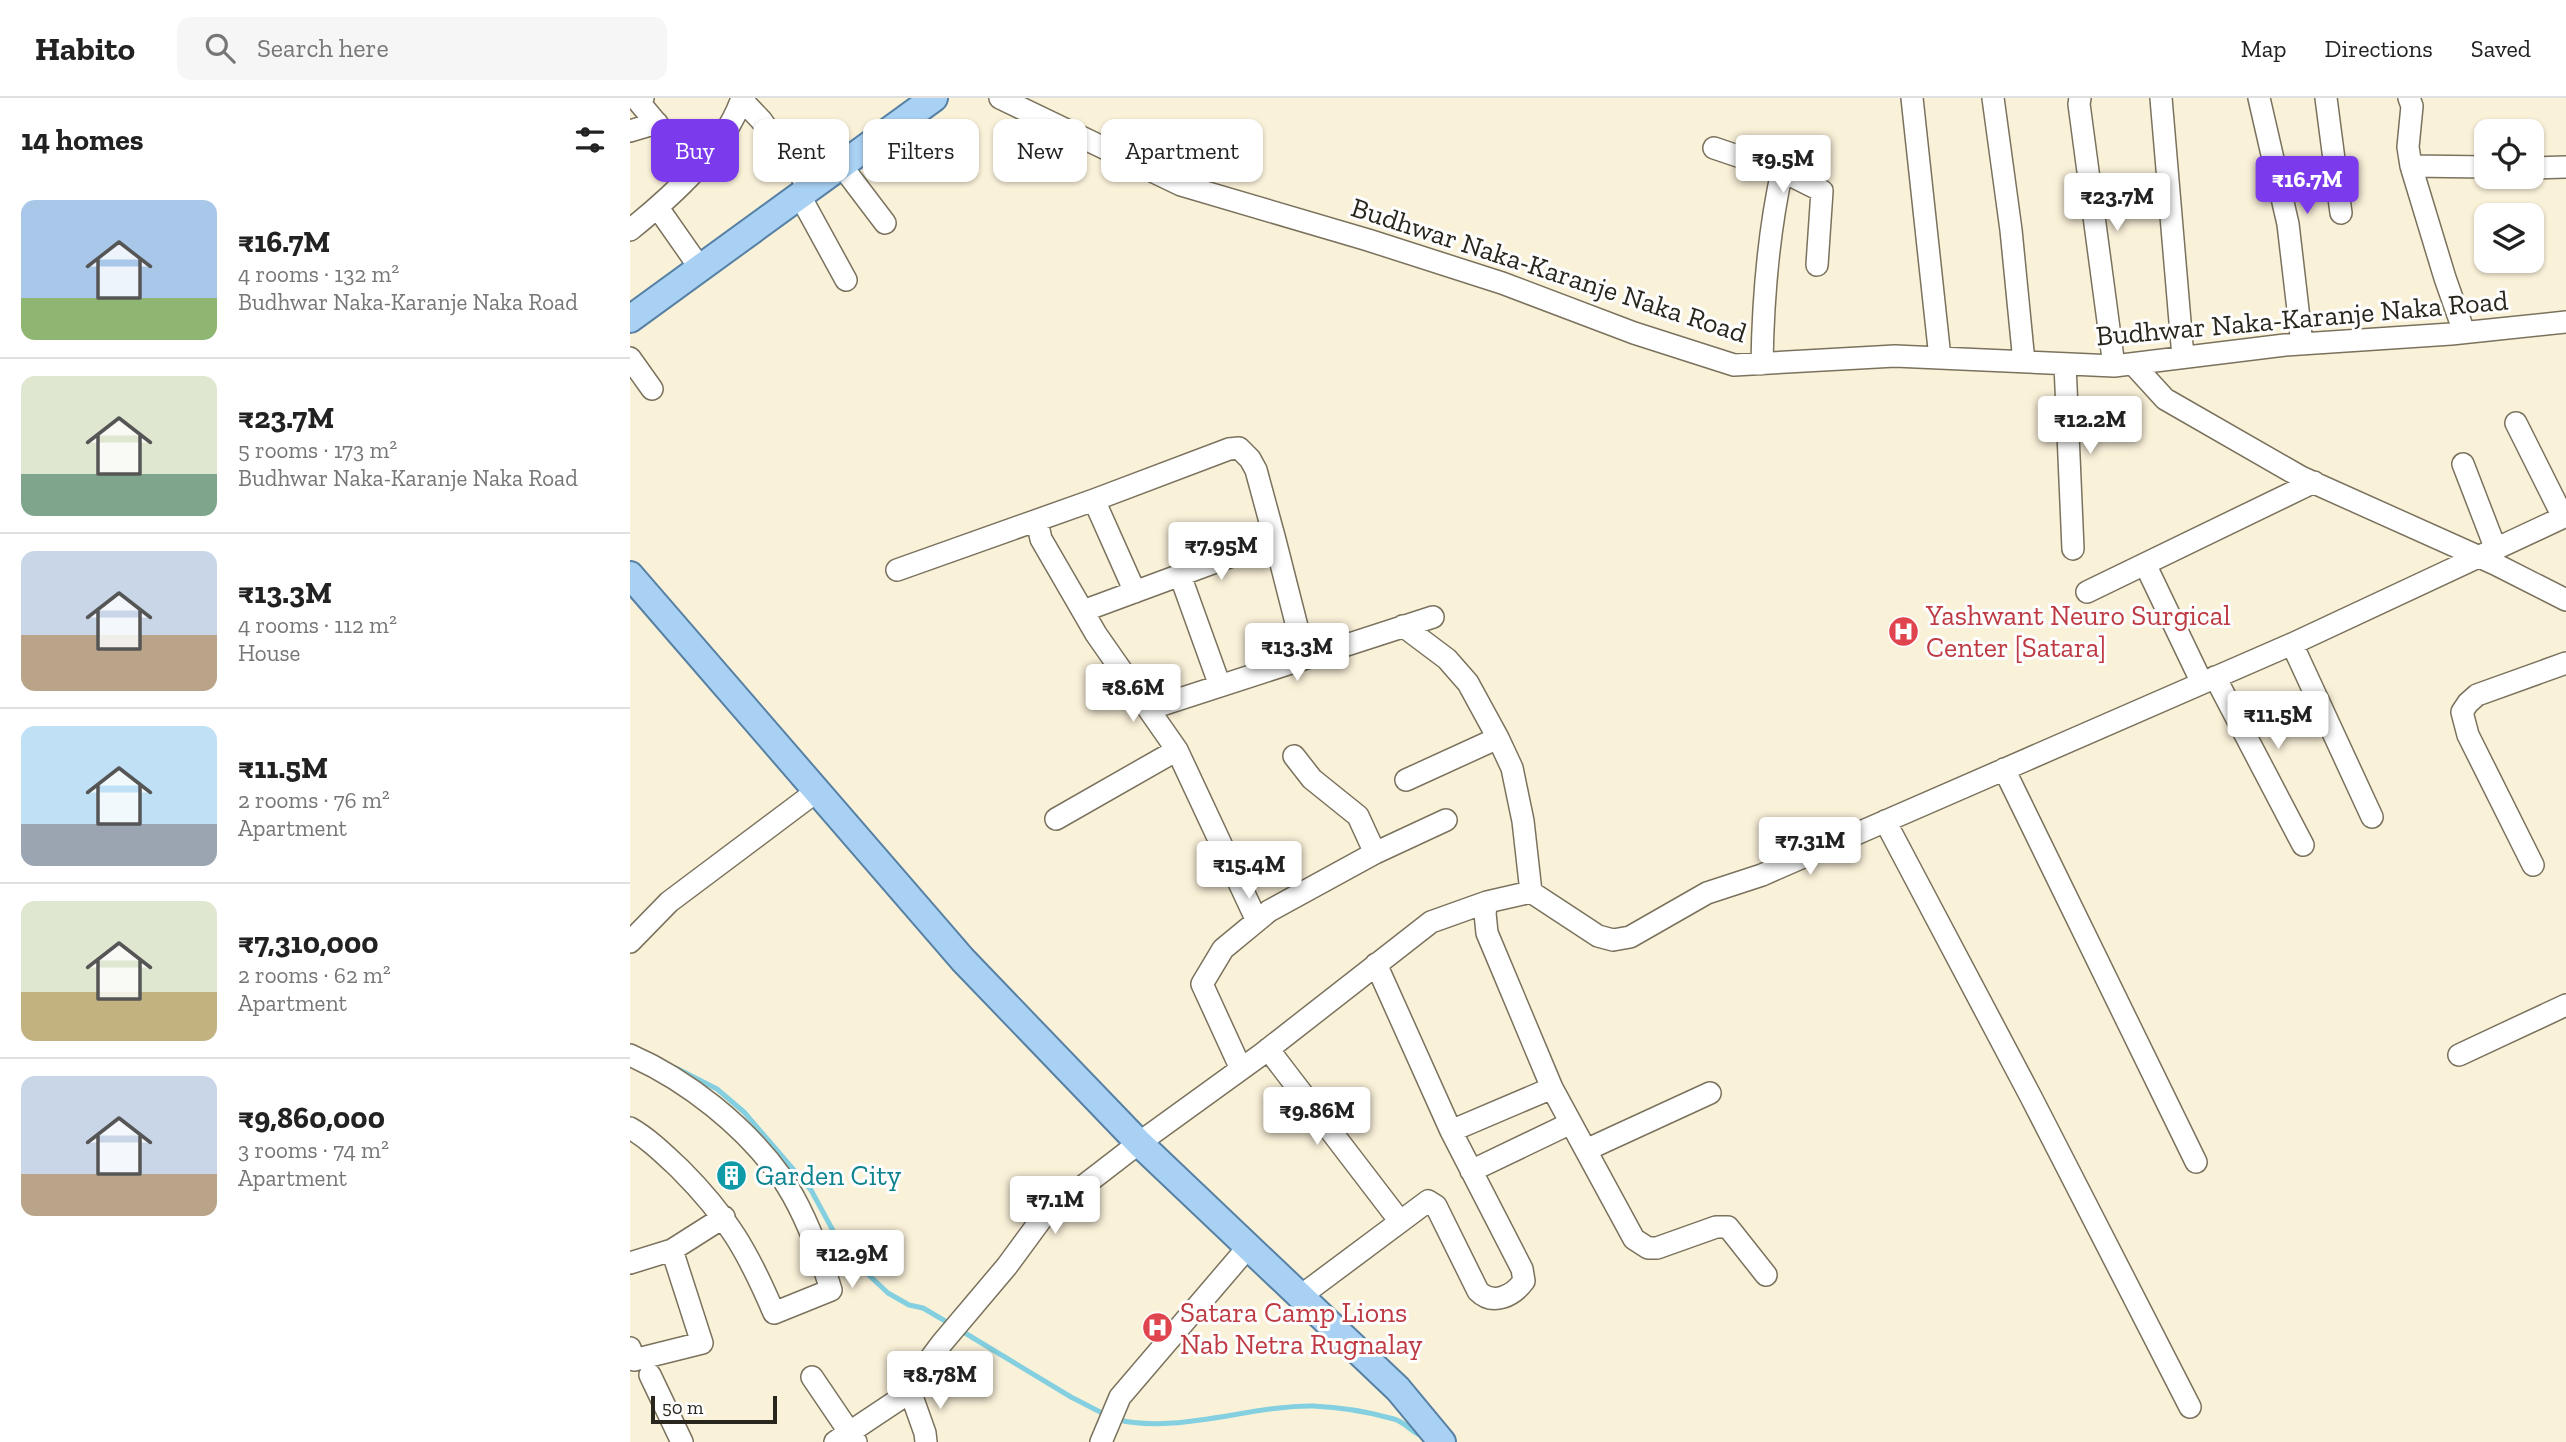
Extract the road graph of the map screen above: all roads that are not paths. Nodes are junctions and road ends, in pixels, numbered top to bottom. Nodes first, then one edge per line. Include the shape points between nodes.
1 (643, 98) edge
2 (934, 98) edge
3 (1000, 98) edge
4 (1912, 98) edge
5 (1993, 98) edge
6 (2080, 98) edge
7 (2161, 98) edge
8 (2259, 98) edge
9 (2326, 98) edge
10 (2409, 98) edge
11 (742, 99) edge
12 (654, 119) edge
13 (730, 119) edge
14 (651, 125) edge
15 (630, 131) edge
16 (1714, 148) dead end
17 (849, 160) edge
18 (2411, 166) junction
19 (2474, 167) edge
20 (2566, 167) edge
21 (2544, 168) edge
22 (1782, 171) junction
23 (849, 176) edge
24 (683, 182) edge
25 (819, 182) edge
26 (805, 192) junction
27 (658, 208) junction
28 (2341, 213) dead end
29 (885, 223) dead end
30 (630, 230) edge
31 (1817, 265) dead end
32 (700, 268) junction
33 (846, 279) dead end
34 (630, 319) edge
35 (2566, 322) edge
36 (2464, 332) junction
37 (2302, 344) junction
38 (2183, 357) junction
39 (630, 358) edge
40 (1940, 358) junction
41 (2024, 362) junction
42 (1762, 364) junction
43 (2066, 364) junction
44 (2123, 365) junction
45 (652, 389) dead end
46 (2516, 423) dead end
47 (2463, 464) dead end
48 (2314, 482) junction
49 (1094, 500) junction
50 (2564, 516) edge
51 (1037, 521) junction
52 (1275, 540) junction
53 (2073, 549) dead end
54 (2486, 552) junction
55 (2145, 564) junction
56 (897, 570) dead end
57 (630, 575) edge
58 (1180, 575) junction
59 (1135, 592) junction
60 (2087, 592) dead end
61 (2566, 600) edge
62 (1083, 611) junction
63 (1433, 617) dead end
64 (1403, 626) junction
65 (2292, 644) junction
66 (1306, 658) junction
67 (2566, 663) edge
68 (2209, 680) junction
69 (1220, 686) junction
70 (1149, 709) junction
71 (1498, 738) junction
72 (1177, 750) junction
73 (1294, 756) dead end
74 (2004, 769) junction
75 (1406, 780) dead end
76 (817, 791) junction
77 (2372, 817) dead end
78 (1056, 819) dead end
79 (1446, 820) dead end
80 (1885, 821) junction
81 (2303, 845) dead end
82 (1375, 853) junction
83 (2533, 866) dead end
84 (1531, 892) junction
85 (1487, 902) junction
86 (1257, 921) junction
87 (630, 942) edge
88 (1376, 964) junction
89 (2566, 1005) edge
90 (1268, 1049) junction
91 (630, 1055) edge
92 (2459, 1055) dead end
93 (1241, 1069) junction
94 (1552, 1088) junction
95 (1710, 1093) dead end
96 (1571, 1123) junction
97 (630, 1128) edge
98 (1451, 1130) junction
99 (1139, 1143) junction
100 (1586, 1150) junction
101 (2196, 1162) dead end
102 (1471, 1171) junction
103 (724, 1217) junction
104 (1399, 1220) junction
105 (1249, 1245) junction
106 (672, 1250) junction
107 (630, 1264) edge
108 (1766, 1275) dead end
109 (1302, 1295) junction
110 (630, 1349) edge
111 (650, 1375) dead end
112 (812, 1377) dead end
113 (909, 1388) junction
114 (2190, 1407) dead end
115 (847, 1439) edge
116 (1101, 1441) edge
117 (682, 1442) edge
118 (926, 1442) edge
119 (1442, 1442) edge

1 - 12 street via 638,101
2 - 17 main road
3 - 42 street, Budhwar Naka-Karanje Naka Road via 1181,185 1489,279 1734,365
4 - 40 street
5 - 41 street
6 - 44 street
7 - 38 street
8 - 37 street via 2288,224
9 - 28 street
10 - 18 street
11 - 13 street
11 - 26 street via 761,120
14 - 15 street
16 - 22 street
18 - 19 street
18 - 36 street
20 - 21 street
22 - 31 street via 1822,191
22 - 42 street via 1771,220 1762,305
23 - 29 street
24 - 27 street
25 - 26 main road
26 - 32 main road
26 - 33 street
27 - 30 street
27 - 32 street
32 - 34 main road
35 - 36 street, Budhwar Naka-Karanje Naka Road
36 - 37 street, Budhwar Naka-Karanje Naka Road
37 - 38 street, Budhwar Naka-Karanje Naka Road
38 - 44 street, Budhwar Naka-Karanje Naka Road
39 - 45 street
40 - 41 street, Budhwar Naka-Karanje Naka Road
40 - 42 street, Budhwar Naka-Karanje Naka Road via 1895,356
41 - 43 street, Budhwar Naka-Karanje Naka Road
43 - 44 street, Budhwar Naka-Karanje Naka Road
43 - 53 street
44 - 48 street via 2165,399
46 - 50 street
47 - 54 street
48 - 54 street
48 - 55 street
49 - 51 street
49 - 52 street via 1239,448 1256,470
49 - 59 street
50 - 54 street
51 - 56 street
51 - 62 street via 1041,539
52 - 58 street
52 - 66 street
54 - 61 street
54 - 65 street
55 - 60 street
55 - 68 street via 2190,662
57 - 76 main road
58 - 59 street
58 - 69 street
59 - 62 street
62 - 70 street
63 - 64 street
64 - 66 street
64 - 71 street via 1447,659 1468,683
65 - 68 street
65 - 77 street
66 - 69 street
67 - 83 street via 2477,695 2462,712 2468,735
68 - 74 street
68 - 81 street
69 - 70 street
70 - 72 street
71 - 75 street
71 - 84 street via 1512,768
72 - 78 street
72 - 86 street
73 - 82 street via 1312,779 1358,816
74 - 80 street
74 - 101 street
76 - 87 street via 669,902
76 - 99 main road via 963,960
79 - 82 street
80 - 84 street via 1762,875 1707,893 1630,937 1613,940 1598,936
80 - 114 street
82 - 86 street
84 - 85 street
85 - 88 street via 1431,922
85 - 94 street via 1487,933
86 - 93 street via 1223,949 1202,984
88 - 90 street
88 - 98 street
89 - 92 street
90 - 93 street
90 - 104 street
91 - 103 street via 702,1095 755,1147 782,1179 818,1248 831,1290 774,1313 757,1272
93 - 99 street
94 - 96 street
94 - 98 street
95 - 100 street
96 - 100 street
96 - 102 street
97 - 103 street via 649,1139
98 - 102 street
99 - 105 main road
99 - 113 street via 1043,1217
100 - 108 street via 1641,1245 1657,1248 1728,1227
102 - 104 street via 1522,1269 1520,1287 1501,1299 1488,1300 1478,1292 1431,1201
103 - 106 street
104 - 109 street
105 - 109 main road
105 - 116 street via 1120,1397
106 - 107 street
106 - 110 street via 702,1343 634,1360
109 - 119 main road via 1398,1389
111 - 117 street
112 - 115 street
113 - 115 street
113 - 118 street

